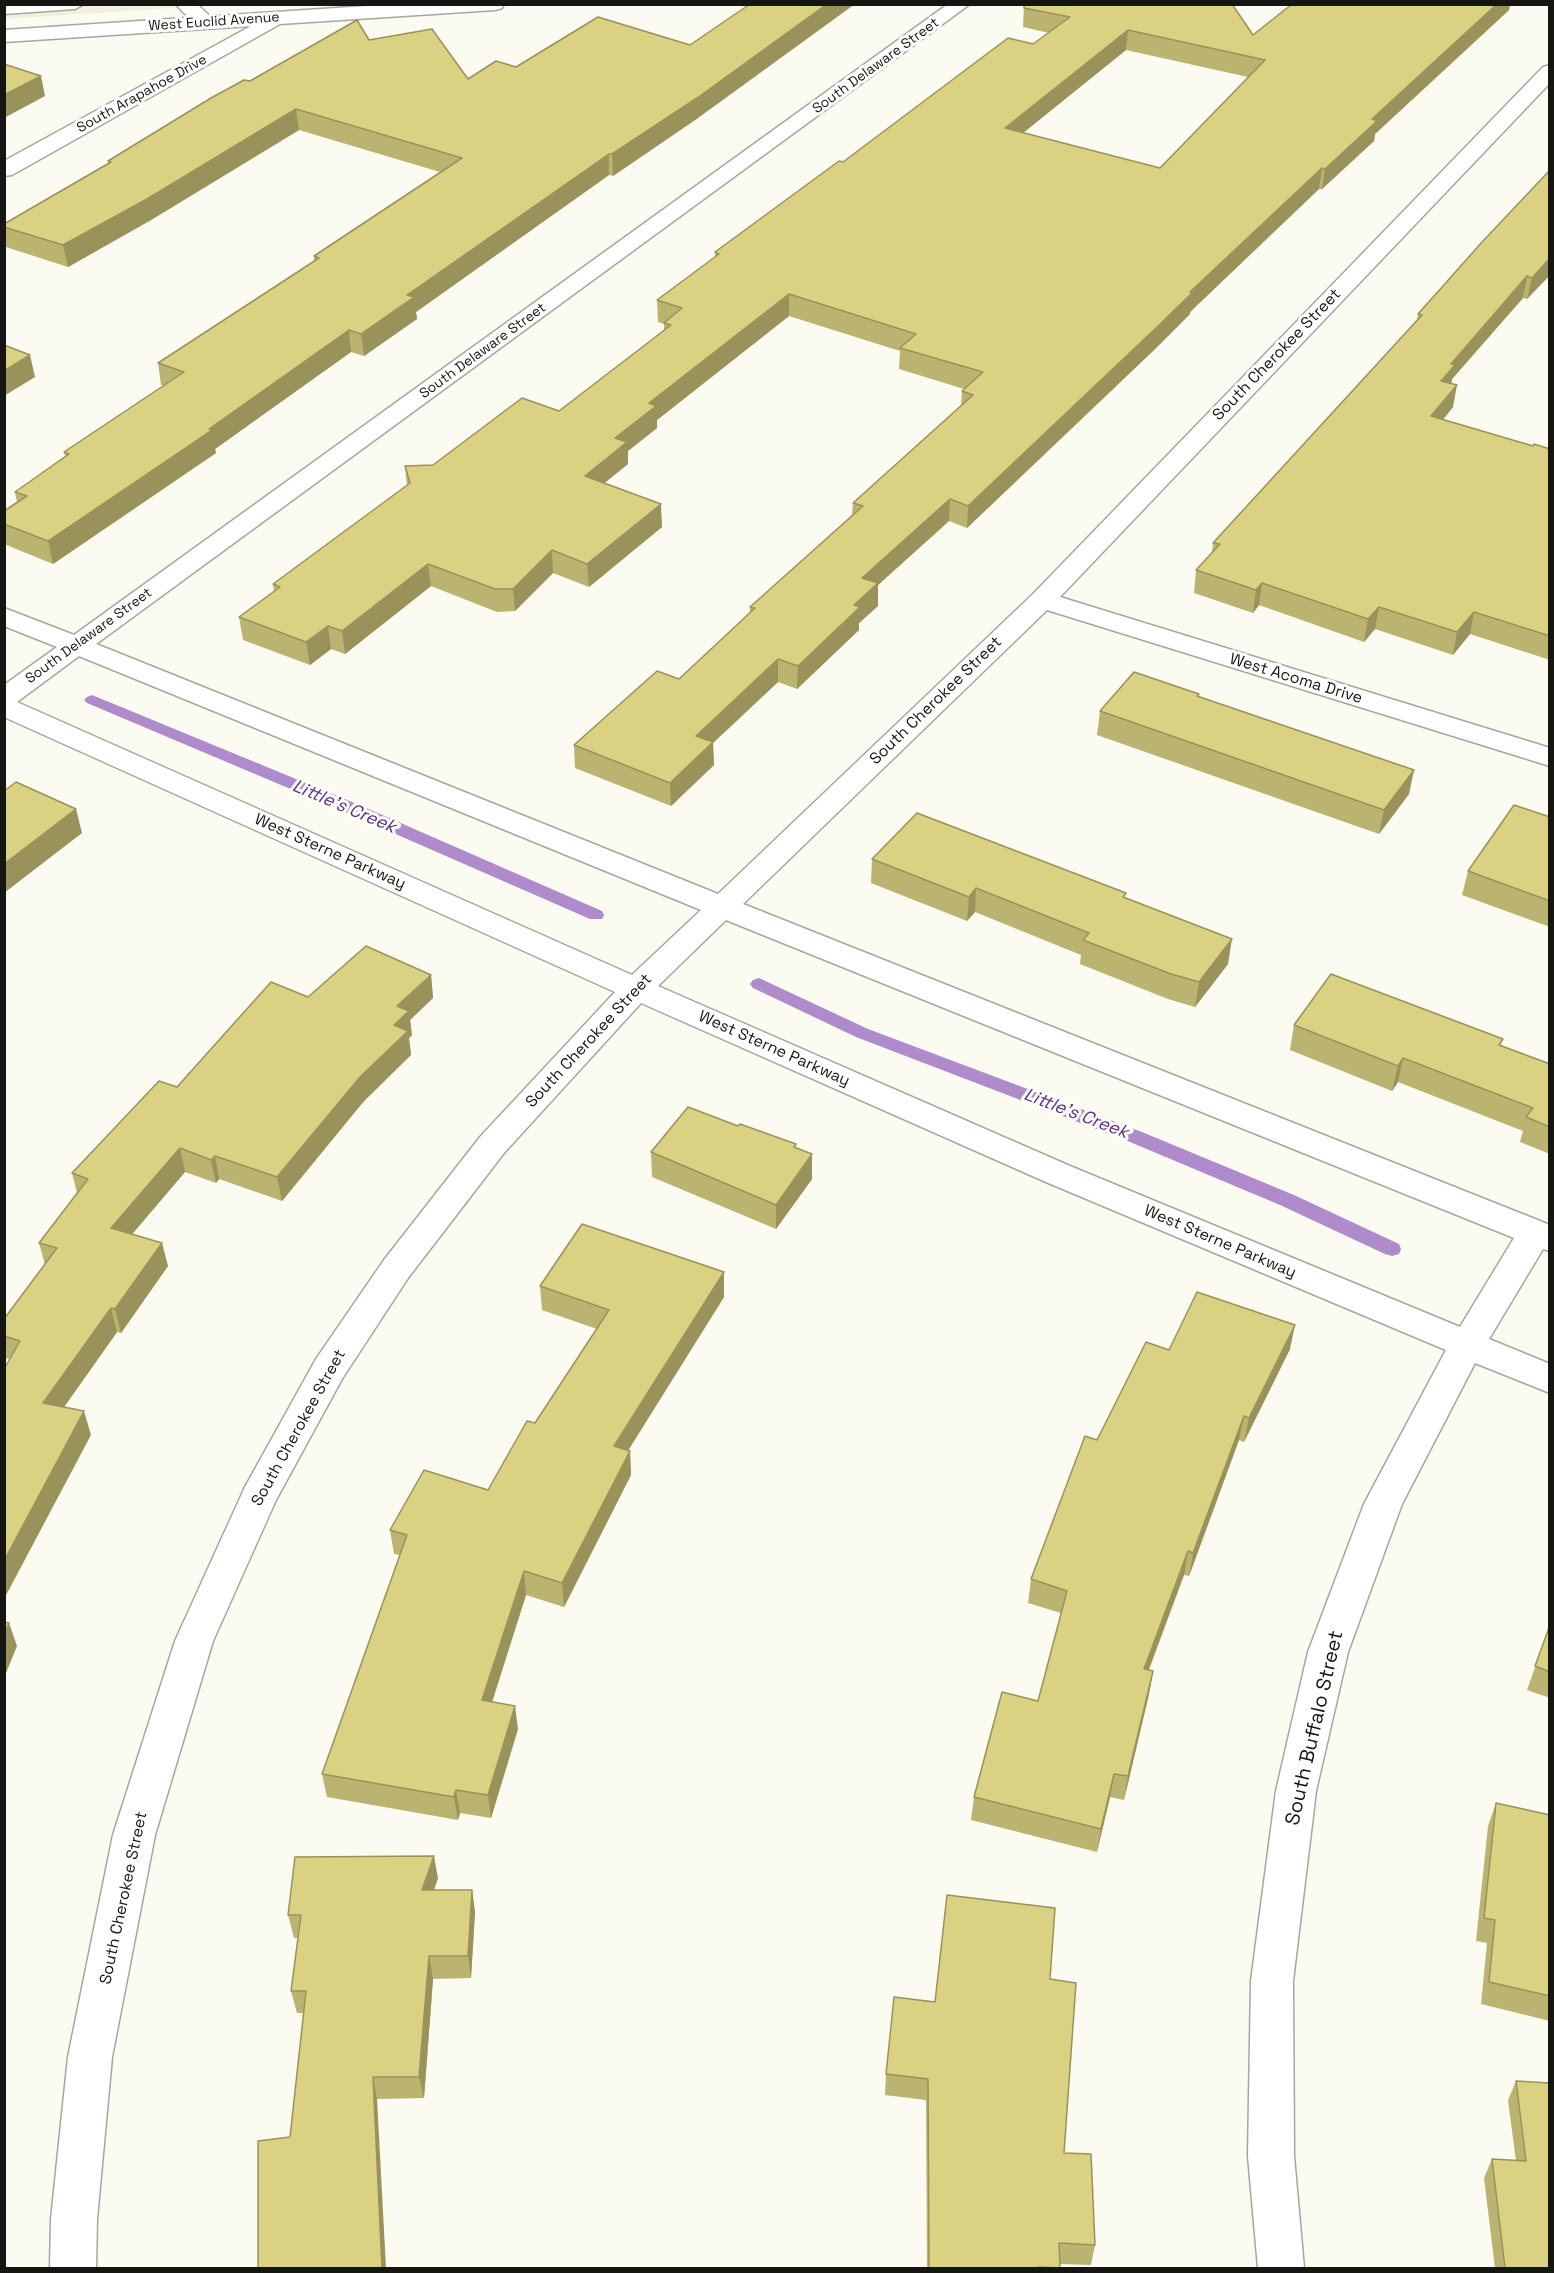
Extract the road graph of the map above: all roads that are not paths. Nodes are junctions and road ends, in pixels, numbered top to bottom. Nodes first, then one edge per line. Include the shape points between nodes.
1 (75, 4) edge
2 (185, 4) edge
3 (495, 4) edge
4 (961, 4) edge
5 (4, 9) edge
6 (280, 18) junction
7 (208, 23) junction
8 (4, 36) edge
9 (1550, 71) edge
10 (4, 170) edge
11 (1042, 600) junction
12 (4, 616) edge
13 (77, 645) junction
14 (4, 698) edge
15 (4, 706) edge
16 (1550, 758) edge
17 (721, 906) junction
18 (636, 989) junction
19 (1542, 1236) edge
20 (1469, 1345) junction
21 (1550, 1379) edge
22 (73, 2268) edge
23 (1281, 2268) edge

1 - 5 lane
2 - 7 lane
3 - 6 street, West Euclid Avenue
4 - 13 street, South Delaware Street
6 - 7 street, West Euclid Avenue
6 - 10 street, South Arapahoe Drive
7 - 8 street, West Euclid Avenue
9 - 11 street, South Cherokee Street
11 - 16 street, West Acoma Drive
11 - 17 street, South Cherokee Street
12 - 13 street
13 - 14 street, South Delaware Street
13 - 17 street
15 - 18 street, West Sterne Parkway
17 - 18 street, South Cherokee Street
17 - 19 street
18 - 20 street, West Sterne Parkway via 1059,1174
18 - 22 street, South Cherokee Street via 492,1145 389,1278 329,1369 258,1498 194,1641 134,1835 90,2057
19 - 20 street, South Buffalo Street
20 - 21 street, West Sterne Parkway
20 - 23 street, South Buffalo Street via 1383,1504 1328,1652 1296,1791 1272,1981 1271,2156

